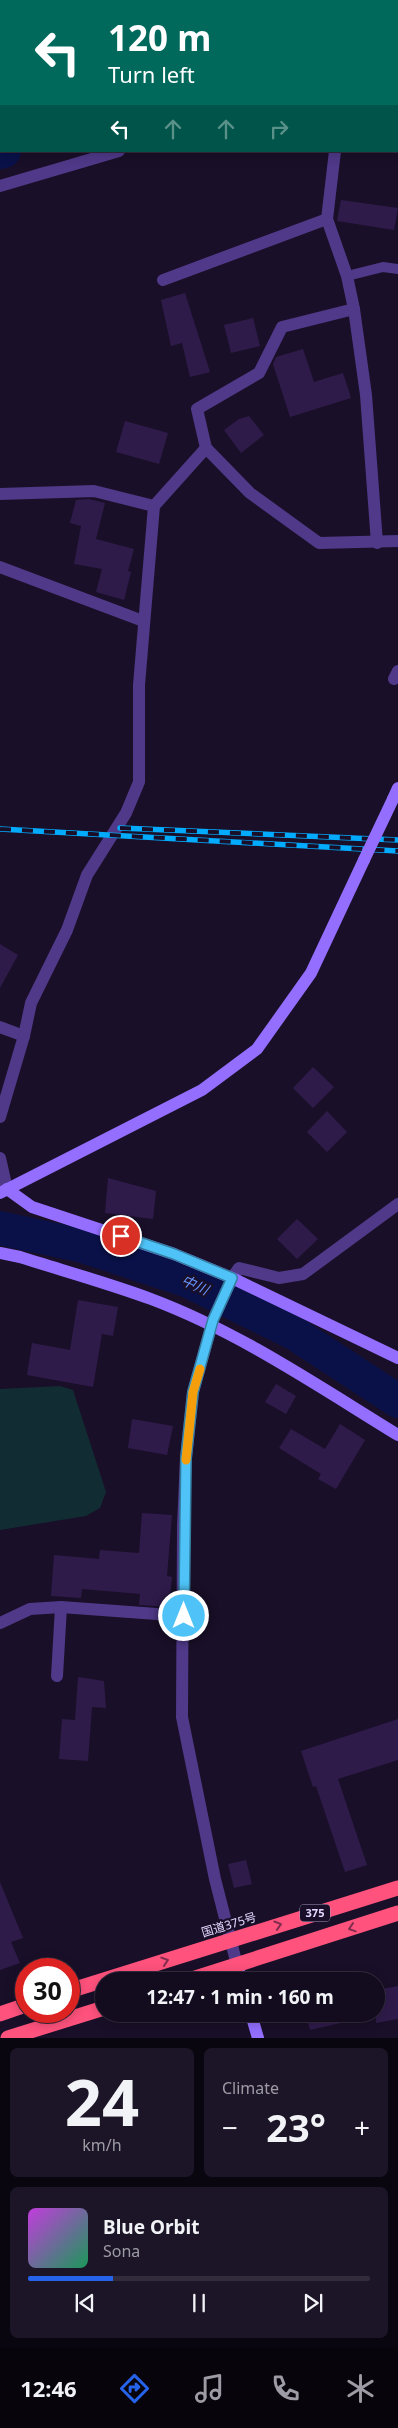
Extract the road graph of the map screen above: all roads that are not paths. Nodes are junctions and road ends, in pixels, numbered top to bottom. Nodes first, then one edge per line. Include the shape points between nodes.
1 (116, 152) edge
2 (334, 152) edge
3 (0, 186) edge
4 (327, 219) junction
5 (398, 269) edge
6 (347, 276) junction
7 (164, 280) dead end
8 (354, 309) junction
9 (206, 448) junction
10 (0, 494) edge
11 (154, 506) junction
12 (398, 541) edge
13 (377, 543) junction
14 (0, 567) edge
15 (143, 621) junction
16 (395, 794) edge
17 (0, 1026) edge
18 (24, 1036) junction
19 (0, 1117) edge
20 (0, 1158) edge
21 (4, 1191) edge
22 (398, 1204) edge
23 (0, 1253) edge
24 (230, 1284) junction
25 (212, 1323) junction
26 (398, 1358) edge
27 (398, 1435) edge
28 (61, 1607) junction
29 (184, 1616) junction
30 (0, 1623) edge
31 (57, 1676) dead end
32 (398, 1888) edge
33 (398, 1913) edge
34 (232, 1939) junction
35 (237, 1965) junction
36 (215, 1972) edge
37 (239, 1972) edge
38 (80, 1988) edge
39 (15, 2009) edge
40 (95, 2011) edge
41 (0, 2014) edge
42 (253, 2022) edge
43 (8, 2038) edge
44 (258, 2038) edge

1 - 3 street
2 - 4 street
4 - 6 street
4 - 7 street
5 - 6 lane via 383,267
6 - 8 street
8 - 9 street via 282,327 259,373 198,409
8 - 13 street via 366,395
9 - 11 street
9 - 13 street via 250,493 319,543
10 - 11 street via 94,491
11 - 15 street
12 - 13 street
14 - 15 street
15 - 18 street via 138,685 139,782 126,813 87,875 67,930 31,1003
16 - 21 street, bridge via 311,973 256,1049 202,1090
17 - 18 street
18 - 19 street
20 - 21 street
21 - 24 street via 32,1207 174,1254
22 - 24 street via 303,1274 279,1278 239,1268
23 - 25 street via 152,1300
24 - 25 street
24 - 26 street
25 - 27 street
25 - 29 street via 193,1392 186,1458
28 - 29 street
28 - 30 street via 30,1609
28 - 31 street
29 - 34 street via 182,1717 215,1879
34 -> 32 highway, 国道375号 / 375
33 -> 35 highway, 375
34 - 35 street
38 -> 34 highway, 国道375号 / 375
35 - 36 highway, 375
35 - 37 street
39 - 41 highway
40 - 43 highway
42 - 44 street

